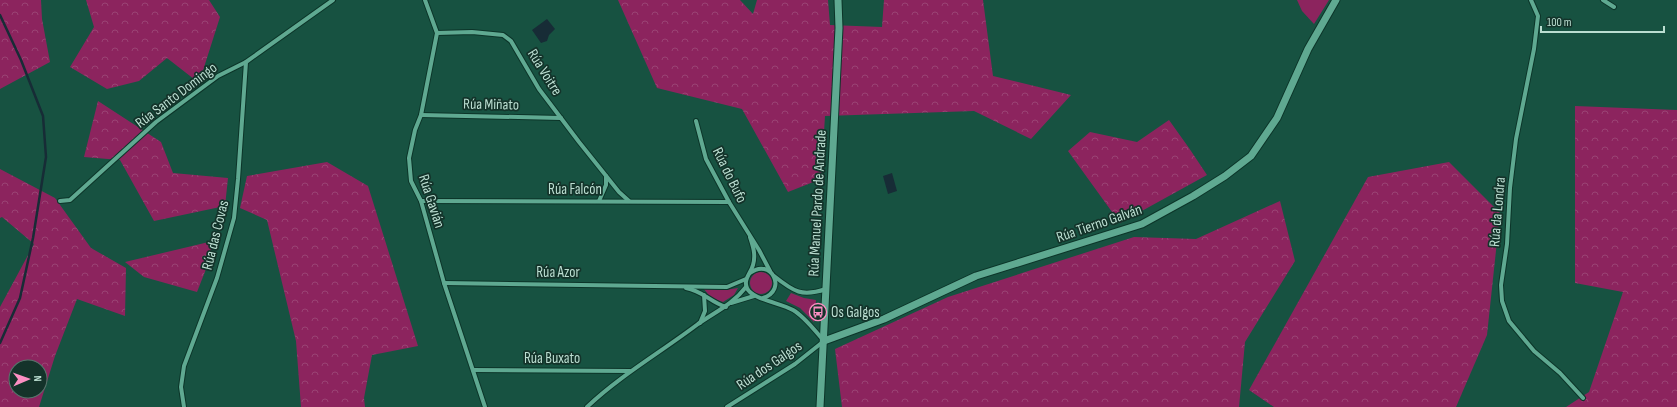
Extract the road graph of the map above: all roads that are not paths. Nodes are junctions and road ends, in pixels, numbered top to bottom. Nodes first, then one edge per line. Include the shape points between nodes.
1 (333, 0) edge
2 (425, 0) edge
3 (838, 0) edge
4 (1336, 0) edge
5 (1531, 0) edge
6 (1603, 0) edge
7 (1614, 6) dead end
8 (437, 33) junction
9 (246, 62) junction
10 (421, 115) junction
11 (561, 118) junction
12 (696, 121) dead end
13 (606, 175) junction
14 (60, 201) dead end
15 (421, 201) junction
16 (599, 201) junction
17 (629, 201) junction
18 (729, 202) junction
19 (750, 237) junction
20 (770, 271) junction
21 (749, 274) junction
22 (774, 276) junction
23 (746, 280) junction
24 (444, 283) junction
25 (672, 285) junction
26 (746, 287) junction
27 (826, 289) junction
28 (704, 294) junction
29 (754, 296) junction
30 (763, 298) junction
31 (731, 303) junction
32 (726, 307) junction
33 (699, 324) junction
34 (824, 341) junction
35 (473, 370) junction
36 (631, 371) junction
37 (1583, 398) dead end
38 (184, 407) edge
39 (485, 407) edge
40 (587, 407) edge
41 (727, 407) edge
42 (820, 407) edge

1 - 9 street, Rúa Santo Domingo
2 - 8 street
3 - 27 street, Rúa Manuel Pardo de Andrade via 839,28
4 - 34 street, Rúa Tierno Galván via 1308,49 1278,118 1251,156 1225,176 1142,224 976,276 884,319
5 - 37 street, Rúa da Londra via 1538,16 1516,139 1501,285 1502,301 1509,321 1534,351 1560,373
6 - 7 street
8 - 10 street, Rúa Gavián
8 - 11 street, Rúa Voitre via 472,32 503,35 511,41 539,88
9 - 14 street, Rúa Santo Domingo via 218,76 156,122 70,200
9 - 38 street, Rúa das Covas via 234,218 217,278 184,366 181,387
10 - 11 street, Rúa Miñato
10 - 15 street, Rúa Gavián via 409,158 411,181
11 - 13 street, Rúa Voitre
12 - 18 street, Rúa do Bufo via 706,159
13 - 16 street via 606,185
13 - 17 street, Rúa Voitre
15 - 16 street, Rúa Falcón
15 - 24 street, Rúa Gavián
16 - 17 street, Rúa Falcón
17 - 18 street, Rúa Falcón
18 - 19 street, Rúa do Bufo
19 - 20 street, Rúa do Bufo
19 - 21 street, Rúa do Bufo via 754,252
20 - 21 street via 758,268
20 - 22 street
21 - 23 street
22 - 27 street via 803,293
22 - 30 street via 775,288 770,295
23 - 25 street, Rúa Azor via 727,287
23 - 26 street
24 - 25 street, Rúa Azor
24 - 35 street, Rúa Gavián
25 - 28 street, Rúa Azor via 694,289
26 - 29 street
26 - 31 street
27 - 34 street, Rúa Manuel Pardo de Andrade
28 - 32 street, Rúa Azor via 714,304
28 - 33 street via 706,311
29 - 30 street
29 - 31 street
30 - 34 street via 794,311
31 - 32 street
32 - 33 street
33 - 36 street
34 - 41 street, Rúa dos Galgos via 795,364
34 - 42 street, Rúa Manuel Pardo de Andrade
35 - 36 street, Rúa Buxato
35 - 39 street, Rúa Gavián
36 - 40 street via 607,388

